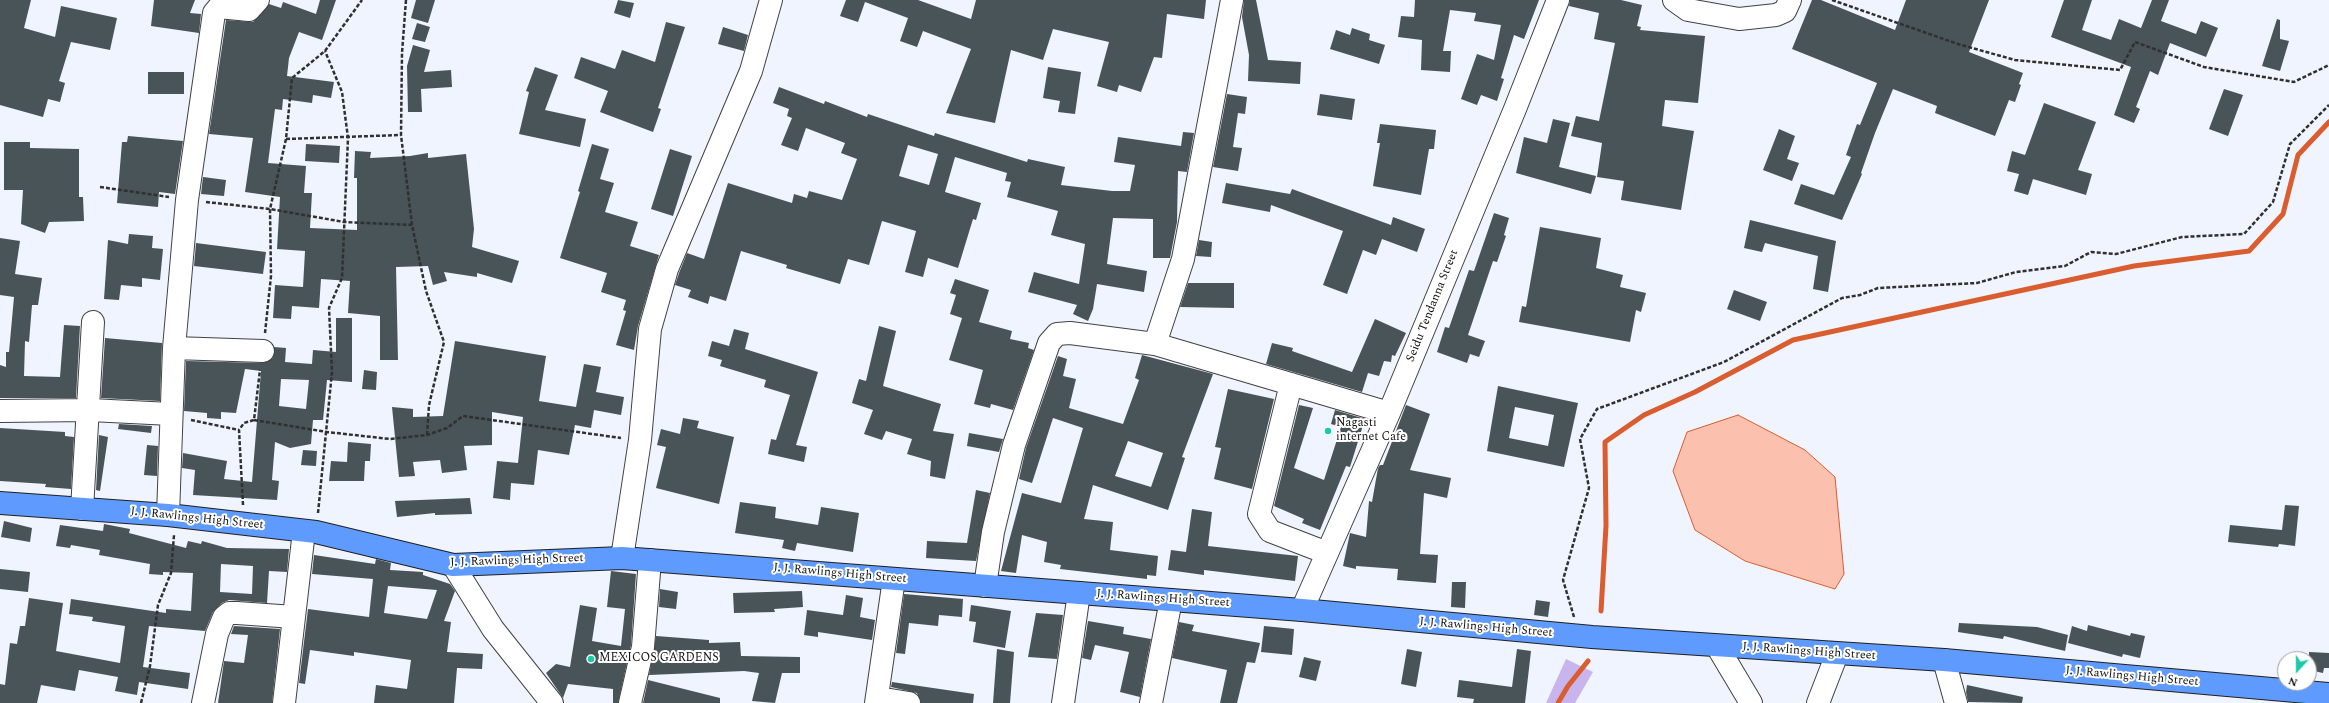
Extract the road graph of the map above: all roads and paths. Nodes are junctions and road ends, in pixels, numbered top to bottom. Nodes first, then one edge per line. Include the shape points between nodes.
1 (258, 0) edge
2 (362, 0) edge
3 (406, 0) edge
4 (771, 0) edge
5 (1232, 0) edge
6 (1558, 0) edge
7 (1674, 0) edge
8 (1790, 0) edge
9 (1832, 0) edge
10 (325, 51) junction
11 (2329, 65) edge
12 (2329, 105) edge
13 (401, 135) junction
14 (348, 138) junction
15 (286, 139) junction
16 (100, 187) dead end
17 (187, 200) junction
18 (270, 209) junction
19 (344, 222) junction
20 (412, 225) junction
21 (93, 322) dead end
22 (1155, 344) junction
23 (174, 348) junction
24 (263, 351) junction
25 (1291, 384) junction
26 (90, 410) junction
27 (0, 411) edge
28 (1389, 413) junction
29 (171, 414) junction
30 (254, 420) junction
31 (239, 430) junction
32 (327, 432) junction
33 (427, 435) junction
34 (640, 440) junction
35 (0, 503) edge
36 (82, 509) junction
37 (172, 516) junction
38 (244, 524) junction
39 (310, 531) junction
40 (1327, 552) junction
41 (622, 558) junction
42 (650, 560) junction
43 (453, 565) junction
44 (894, 579) junction
45 (985, 586) junction
46 (1079, 593) junction
47 (1171, 600) junction
48 (1302, 610) junction
49 (294, 617) junction
50 (1580, 636) junction
51 (1717, 646) junction
52 (1837, 654) junction
53 (1944, 660) junction
54 (2329, 694) edge
55 (877, 700) edge
56 (141, 703) edge
57 (203, 703) edge
58 (284, 703) edge
59 (552, 703) edge
60 (630, 703) edge
61 (909, 703) edge
62 (1063, 703) edge
63 (1151, 703) edge
64 (1751, 703) edge
65 (1818, 703) edge
66 (1956, 703) edge

1 - 17 street via 249,10 218,7 214,13
2 - 10 path
3 - 13 path
4 - 34 street via 751,72 666,269 650,329
5 - 22 street via 1183,259
6 - 28 street, Seidu Tendanna Street
7 - 8 street via 1688,10 1739,19 1776,15 1785,11
9 - 11 path via 1958,44 2015,60 2120,70 2135,42 2204,67 2294,82
10 - 14 path via 342,92
10 - 15 path via 292,78
12 - 50 path via 2290,144 2273,202 2244,234 2182,237 2116,254 2091,252 2065,266 2016,272 1977,283 1878,288 1842,298 1724,362 1597,409 1580,439 1589,488 1563,580
13 - 14 path
13 - 20 path
14 - 15 path
14 - 19 path
15 - 18 path
16 - 17 path
17 - 18 path
17 - 23 street
18 - 19 path
18 - 24 path via 271,276
19 - 20 path
19 - 32 path via 342,278 329,308 332,372
20 - 33 path via 426,292 444,342 429,406
21 - 26 street
22 - 25 street
22 - 45 street via 1070,333 1057,334 1049,343 1014,445 993,532
23 - 24 street
23 - 29 street
24 - 30 path
25 - 28 street
25 - 40 street via 1259,514 1270,531
26 - 27 street
26 - 29 street
26 - 36 street
28 - 40 street, Seidu Tendanna Street
29 - 31 path
29 - 37 street
30 - 31 path via 244,423
30 - 32 path
31 - 38 path
32 - 33 path via 390,439
32 - 39 path
33 - 34 path via 447,428 463,416
34 - 41 street
35 - 36 main road, J. J. Rawlings High Street
36 - 37 main road, J. J. Rawlings High Street
37 - 38 main road, J. J. Rawlings High Street
37 - 56 path via 171,573 158,605 150,666
38 - 39 main road, J. J. Rawlings High Street
39 - 43 main road, J. J. Rawlings High Street
39 - 49 street
40 - 48 street, Seidu Tendanna Street
41 - 42 main road, J. J. Rawlings High Street
41 - 43 main road, J. J. Rawlings High Street
42 - 44 main road, J. J. Rawlings High Street
42 - 60 street via 643,647
43 - 59 street via 493,630
44 - 45 main road, J. J. Rawlings High Street
44 - 55 street
45 - 46 main road, J. J. Rawlings High Street
46 - 47 main road, J. J. Rawlings High Street
46 - 62 street
47 - 48 main road, J. J. Rawlings High Street
47 - 63 street
48 - 50 main road, J. J. Rawlings High Street
49 - 57 street via 229,613 224,617 217,634
49 - 58 street
50 - 51 main road, J. J. Rawlings High Street
51 - 52 main road, J. J. Rawlings High Street
51 - 64 street
52 - 53 main road, J. J. Rawlings High Street
52 - 65 street
53 - 54 main road, J. J. Rawlings High Street
53 - 66 street
55 - 61 street

